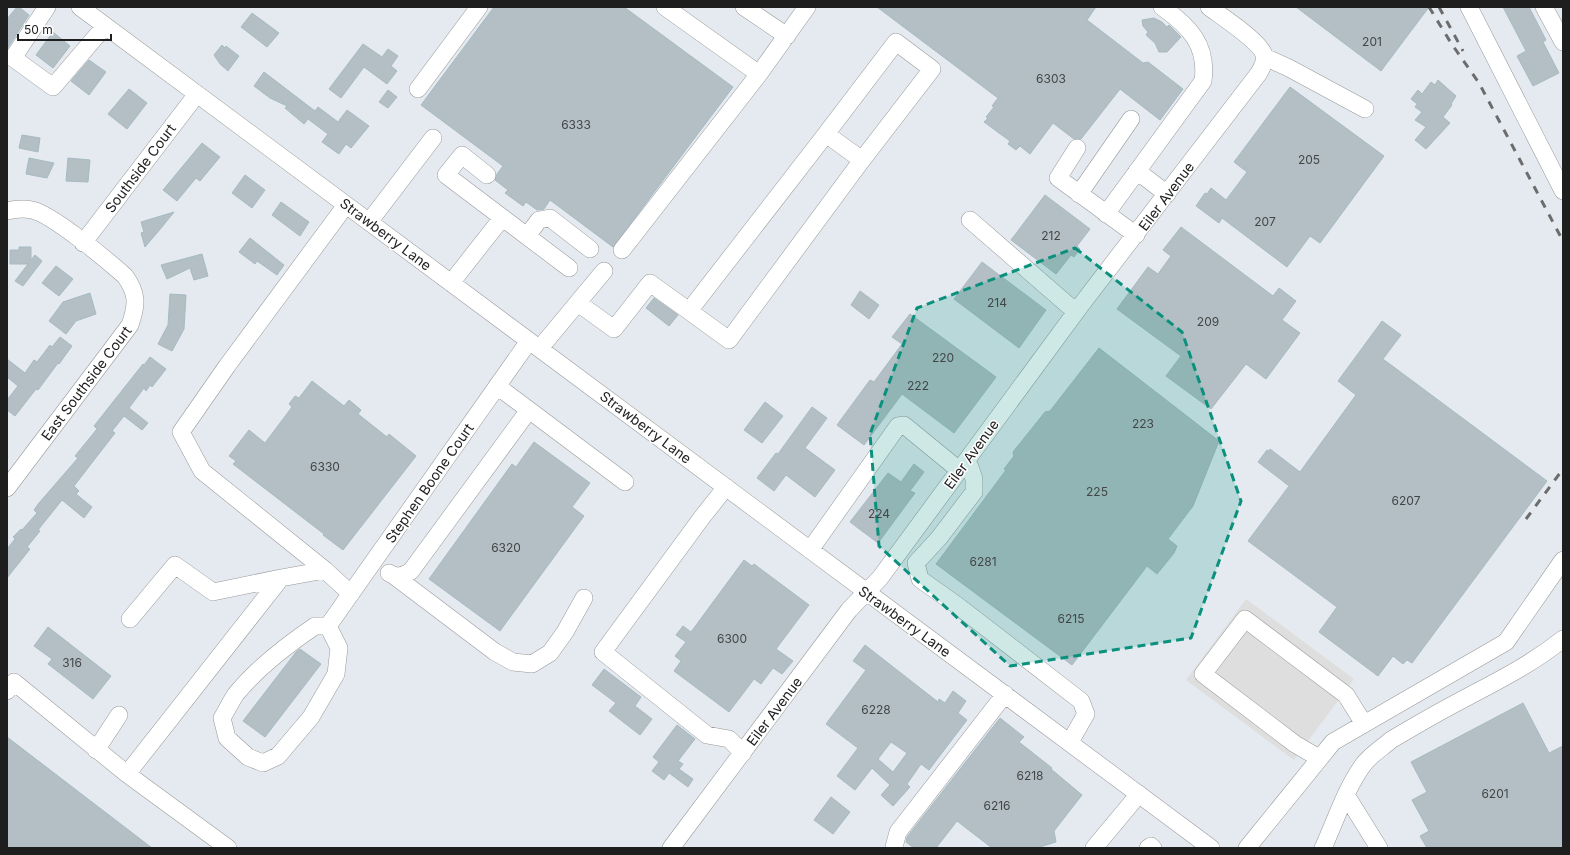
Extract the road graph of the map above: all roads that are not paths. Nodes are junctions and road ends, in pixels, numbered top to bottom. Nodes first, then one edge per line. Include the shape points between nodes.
1 (47, 7) edge
2 (80, 7) edge
3 (479, 7) edge
4 (665, 7) edge
5 (744, 7) edge
6 (807, 7) edge
7 (1162, 7) edge
8 (1209, 7) edge
9 (1469, 7) edge
10 (1544, 7) edge
11 (105, 26) junction
12 (787, 36) junction
13 (1563, 42) edge
14 (1264, 57) junction
15 (759, 74) junction
16 (418, 89) dead end
17 (197, 94) junction
18 (1365, 109) dead end
19 (1131, 119) dead end
20 (826, 134) junction
21 (433, 138) dead end
22 (1077, 148) dead end
23 (862, 160) junction
24 (1137, 171) junction
25 (487, 175) dead end
26 (1563, 191) edge
27 (1080, 194) junction
28 (1167, 194) junction
29 (346, 205) junction
30 (7, 211) edge
31 (1106, 214) junction
32 (502, 218) junction
33 (970, 220) dead end
34 (369, 222) junction
35 (1136, 235) junction
36 (527, 236) junction
37 (83, 243) junction
38 (590, 249) dead end
39 (622, 250) dead end
40 (569, 268) dead end
41 (604, 271) dead end
42 (451, 282) junction
43 (578, 303) junction
44 (689, 311) junction
45 (1076, 312) junction
46 (534, 344) junction
47 (497, 386) junction
48 (529, 410) junction
49 (963, 466) junction
50 (625, 482) dead end
51 (726, 487) junction
52 (7, 488) edge
53 (810, 550) junction
54 (1563, 560) edge
55 (373, 563) junction
56 (325, 570) junction
57 (393, 575) junction
58 (281, 578) junction
59 (866, 592) junction
60 (352, 594) junction
61 (584, 598) dead end
62 (130, 619) dead end
63 (328, 626) junction
64 (1563, 639) edge
65 (7, 691) edge
66 (1005, 694) junction
67 (120, 715) dead end
68 (1364, 724) junction
69 (1070, 742) junction
70 (96, 750) junction
71 (743, 753) junction
72 (1319, 758) junction
73 (127, 774) junction
74 (1139, 794) junction
75 (1346, 795) junction
76 (894, 847) edge
77 (228, 848) edge
78 (671, 848) edge
79 (1094, 848) edge
80 (1148, 848) edge
81 (1153, 848) edge
82 (1211, 848) edge
83 (1247, 848) edge
84 (1323, 848) edge
85 (1379, 848) edge

1 - 11 street via 13,58 53,87
2 - 11 street, Strawberry Lane
3 - 16 street
4 - 15 street
5 - 12 street
6 - 12 street
7 - 24 street via 1180,19 1195,37 1201,48 1205,72 1203,81
8 - 14 street via 1260,47
9 - 26 street
10 - 13 street
11 - 17 street, Strawberry Lane
12 - 15 street
14 - 18 street
14 - 28 street, Eiler Avenue via 1263,67 1259,73
15 - 39 street
17 - 29 street, Strawberry Lane
17 - 37 street, Southside Court
19 - 27 street
20 - 23 street
20 - 23 street via 896,42 932,69
20 - 44 street
21 - 34 street
22 - 27 street via 1058,178
23 - 44 street via 729,340
24 - 28 street
24 - 31 street
25 - 32 street via 462,155 446,175
27 - 31 street
28 - 35 street, Eiler Avenue
29 - 34 street, Strawberry Lane
29 - 56 street via 181,432 202,471
30 - 37 street, East Southside Court via 19,209 41,213
31 - 35 street
32 - 36 street
32 - 42 street
33 - 45 street
34 - 42 street, Strawberry Lane
35 - 45 street, Eiler Avenue
36 - 38 street via 539,220 550,218
36 - 40 street
37 - 52 street, East Southside Court via 125,276 134,293 135,311 130,325 117,344
41 - 43 street, Stephen Boone Court
42 - 46 street, Strawberry Lane
43 - 44 street via 614,329 650,283
43 - 46 street, Stephen Boone Court
45 - 49 street, Eiler Avenue
46 - 47 street, Stephen Boone Court
46 - 51 street, Strawberry Lane
47 - 48 street
47 - 55 street, Stephen Boone Court
48 - 50 street
48 - 57 street via 411,571 402,576
49 - 53 street via 904,425 898,426
49 - 59 street, Eiler Avenue via 880,578
49 - 69 street via 970,467 974,492 916,563 920,579 1081,701 1086,714
51 - 53 street, Strawberry Lane
51 - 71 street via 603,652 707,735 729,739
53 - 59 street, Strawberry Lane
54 - 68 street via 1506,642
55 - 57 street
55 - 60 street, Stephen Boone Court
56 - 58 street
56 - 60 street
57 - 61 street via 495,652 513,662 532,664 550,653
58 - 62 street via 213,592 175,565
58 - 73 street
59 - 66 street, Strawberry Lane
59 - 71 street, Eiler Avenue via 849,610
60 - 63 street, Stephen Boone Court
63 - 63 street via 315,626 295,640 259,670 236,695 222,718 227,738 248,757 263,763 278,756 311,717 336,674 339,648
64 - 75 street via 1520,669 1391,740 1364,764
65 - 70 street via 14,682
66 - 69 street, Strawberry Lane
66 - 76 street via 898,832
67 - 70 street
68 - 72 street via 1332,742
68 - 72 street via 1346,695 1245,618 1203,674 1295,744
69 - 74 street, Strawberry Lane
70 - 73 street
71 - 78 street, Eiler Avenue
72 - 83 street
73 - 77 street
74 - 79 street
74 - 82 street, Strawberry Lane
75 - 84 street
75 - 85 street
80 - 81 street

